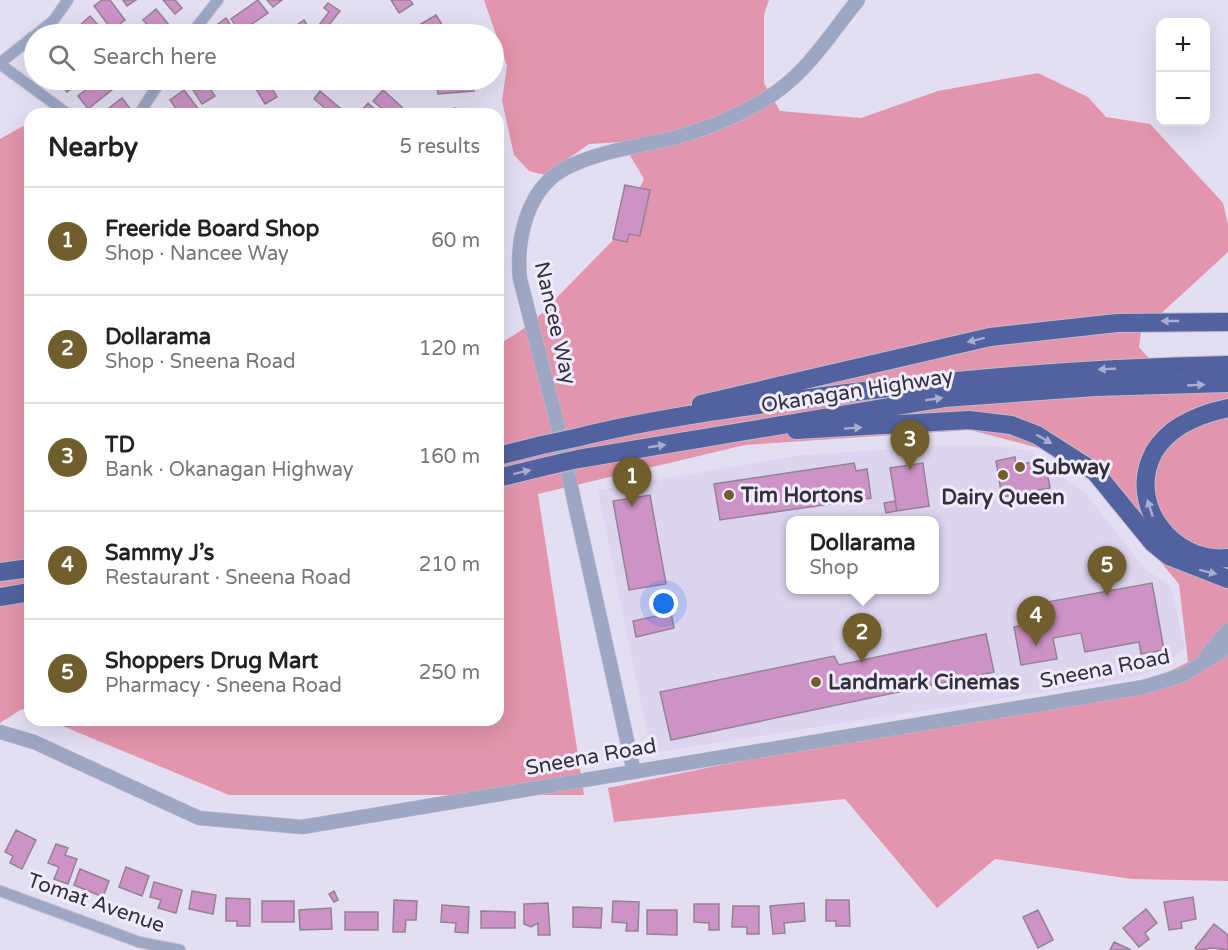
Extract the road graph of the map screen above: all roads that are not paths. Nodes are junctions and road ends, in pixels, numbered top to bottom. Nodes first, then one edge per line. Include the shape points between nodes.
1 (68, 0) edge
2 (218, 0) edge
3 (855, 1) edge
4 (49, 24) edge
5 (198, 24) edge
6 (24, 44) edge
7 (0, 64) edge
8 (24, 82) edge
9 (35, 90) edge
10 (155, 90) edge
11 (60, 108) edge
12 (143, 108) edge
13 (1228, 322) edge
14 (1228, 365) edge
15 (1228, 382) edge
16 (1228, 408) edge
17 (644, 421) junction
18 (752, 430) junction
19 (504, 454) edge
20 (504, 477) edge
21 (1228, 558) edge
22 (24, 569) edge
23 (0, 572) edge
24 (1228, 579) edge
25 (24, 593) edge
26 (0, 597) edge
27 (1228, 630) edge
28 (1228, 647) edge
29 (1200, 665) junction
30 (0, 732) edge
31 (634, 772) junction
32 (0, 891) edge
33 (180, 950) edge

1 - 4 street
2 - 5 street
3 - 31 street, Nancee Way via 820,52 783,87 739,114 686,134 564,169 544,188 523,223 518,260 520,279 557,423
6 - 7 street
7 - 8 street
9 - 11 street
10 - 12 street
13 -> 17 highway via 1117,323 990,337 730,395
14 -> 17 highway, Okanagan Highway via 1076,371 902,385
18 -> 15 highway, Okanagan Highway via 944,398
21 -> 16 highway via 1201,555 1172,541 1154,519 1145,487 1155,450 1167,436 1201,415
17 - 19 highway, Okanagan Highway, bridge
20 -> 18 highway, Okanagan Highway, bridge via 578,459
18 -> 24 highway via 813,431 969,420 1011,425 1037,435 1095,472 1153,543 1169,556
22 - 23 highway
25 - 26 highway
27 - 29 street, Sneena Road
28 - 29 street, Sneena Road
29 - 31 street, Sneena Road via 1165,682 1144,687
30 - 31 street, Sneena Road via 34,742 199,818 302,827
32 - 33 street, Tomat Avenue via 139,942

